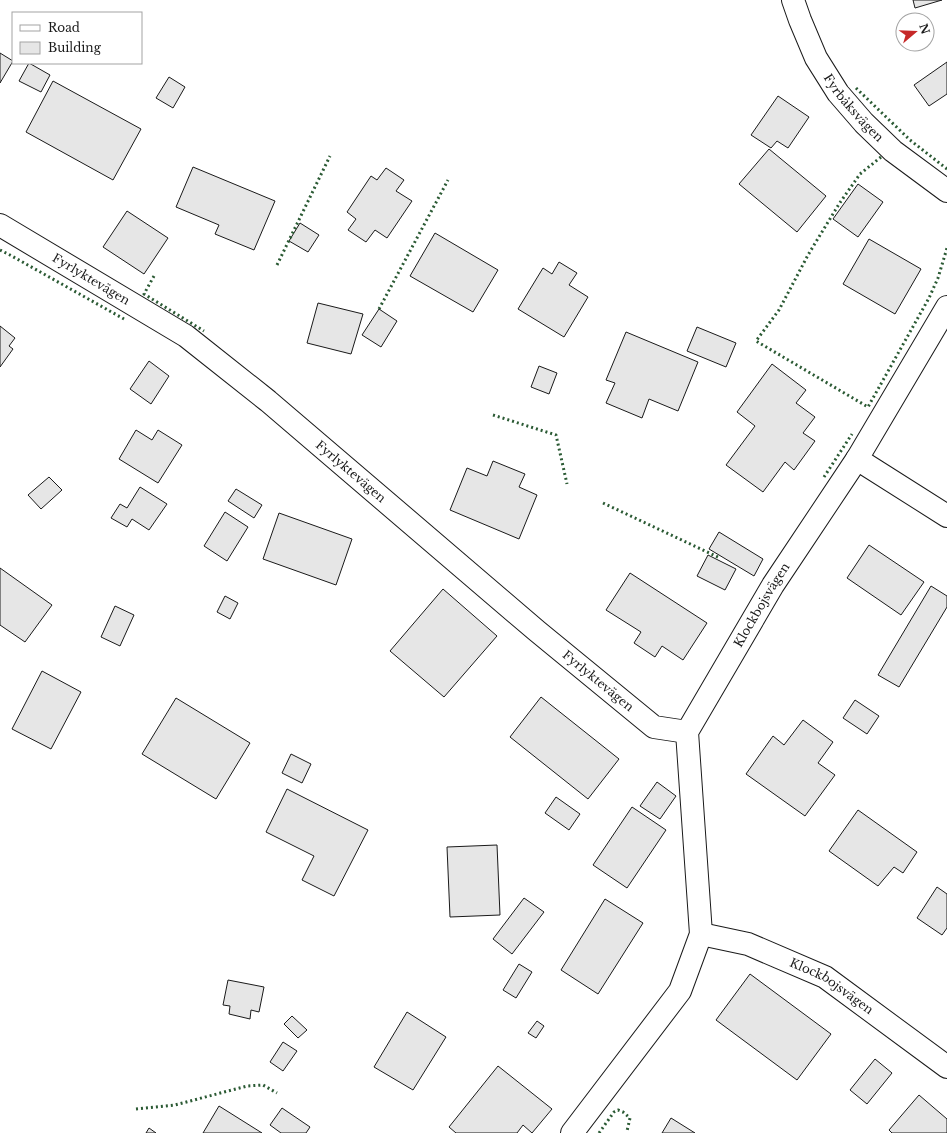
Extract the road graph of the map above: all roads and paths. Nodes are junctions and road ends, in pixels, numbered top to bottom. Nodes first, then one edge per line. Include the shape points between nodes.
1 (793, 0) edge
2 (947, 191) edge
3 (0, 226) edge
4 (947, 308) edge
5 (857, 459) junction
6 (947, 516) edge
7 (687, 732) junction
8 (701, 934) junction
9 (947, 1067) edge
10 (572, 1133) edge

1 - 2 street, Fyrbåksvägen via 816,58 838,93 864,124 893,151
3 - 7 street, Fyrlyktevägen via 186,336 268,401 536,631 654,727
4 - 5 street, Klockbojsvägen
5 - 6 street
5 - 7 street, Klockbojsvägen via 774,585
7 - 8 street
8 - 9 street, Klockbojsvägen via 748,944 825,977
8 - 10 street via 680,991

